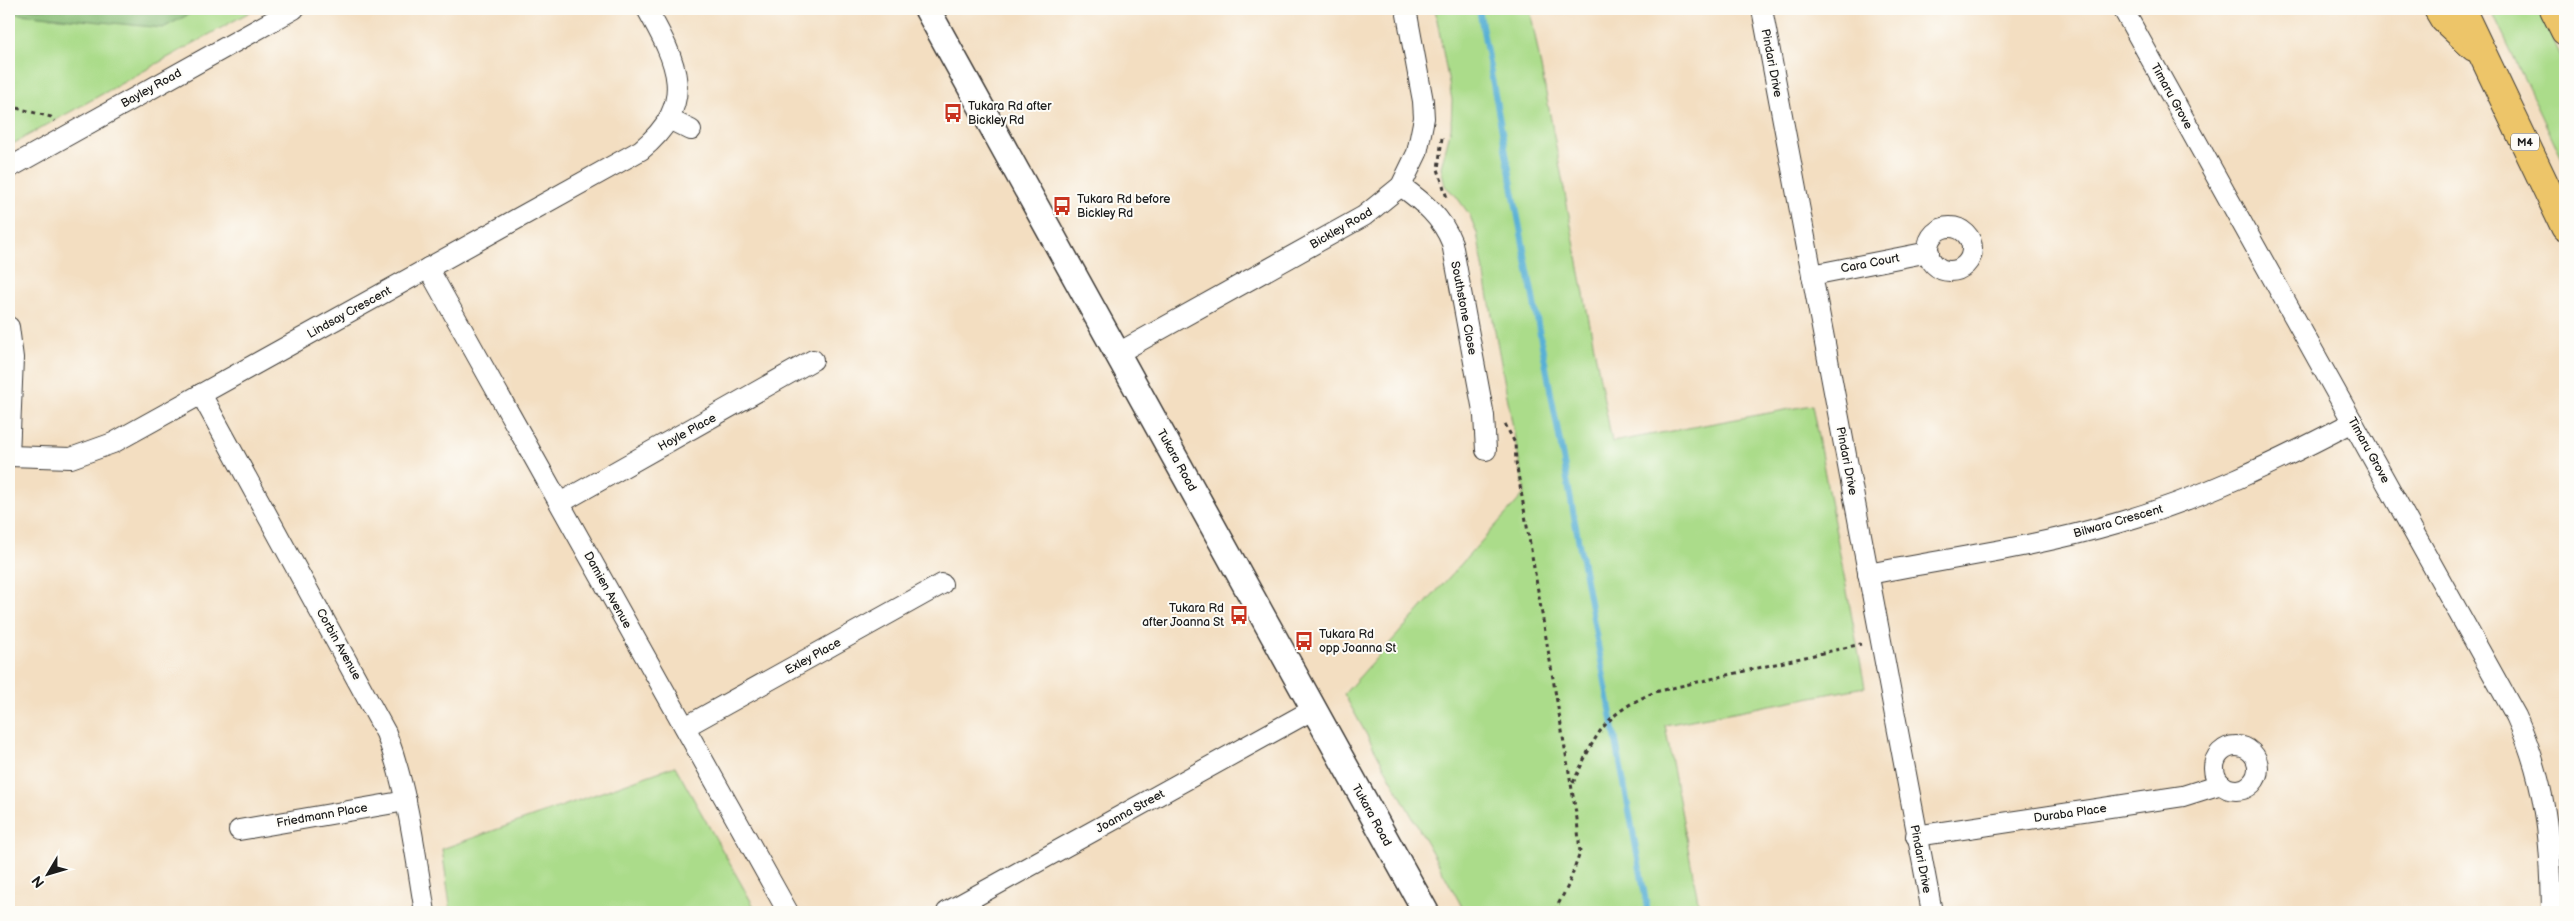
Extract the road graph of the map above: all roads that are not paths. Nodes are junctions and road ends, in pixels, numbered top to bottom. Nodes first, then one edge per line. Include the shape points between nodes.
1 (294, 9) edge
2 (647, 9) edge
3 (927, 9) edge
4 (1406, 9) edge
5 (1762, 9) edge
6 (2123, 9) edge
7 (2438, 9) edge
8 (2462, 9) edge
9 (2554, 9) edge
10 (2565, 31) edge
11 (2484, 56) junction
12 (669, 119) junction
13 (691, 130) dead end
14 (9, 168) edge
15 (1401, 186) junction
16 (2565, 227) edge
17 (1929, 252) dead end
18 (428, 268) junction
19 (1812, 275) junction
20 (9, 327) edge
21 (1118, 353) junction
22 (813, 360) dead end
23 (201, 394) junction
24 (2353, 422) junction
25 (1486, 450) dead end
26 (9, 456) edge
27 (560, 503) junction
28 (1868, 574) junction
29 (942, 584) dead end
30 (1314, 709) junction
31 (685, 728) junction
32 (2221, 784) dead end
33 (406, 801) junction
34 (239, 830) dead end
35 (1916, 836) junction
36 (425, 912) edge
37 (788, 912) edge
38 (947, 912) edge
39 (1426, 912) edge
40 (1932, 912) edge
41 (2552, 912) edge

1 - 14 street, Bayley Road
2 - 12 street, Lindsay Crescent via 675,65 677,89
3 - 21 street, Tukara Road
4 - 15 street, Bickley Road via 1424,101 1424,118 1417,153
5 - 19 street, Pindari Drive
6 - 24 street, Timaru Grove
7 - 11 highway via 2444,19
8 - 11 highway, M4
9 - 10 highway
11 - 16 highway, M4
12 - 13 street
12 - 18 street, Lindsay Crescent via 658,136 641,150
15 - 21 street, Bickley Road via 1364,216
15 - 25 street, Southstone Close via 1432,211 1447,230 1452,243 1484,416
17 - 19 street, Cara Court
18 - 23 street, Lindsay Crescent
18 - 27 street, Damien Avenue
19 - 28 street, Pindari Drive
20 - 26 street via 14,358
21 - 30 street, Tukara Road
22 - 27 street, Hoyle Place
23 - 26 street, Lindsay Crescent via 113,443 80,456 50,459
23 - 33 street, Corbin Avenue via 369,699 397,763
24 - 28 street, Bilwara Crescent via 2260,470 2142,516 2040,542
24 - 41 street, Timaru Grove via 2526,738 2548,823
27 - 31 street, Damien Avenue
28 - 35 street, Pindari Drive
29 - 31 street, Exley Place
30 - 38 street, Joanna Street
30 - 39 street, Tukara Road
31 - 37 street, Damien Avenue
32 - 35 street, Duraba Place via 2183,796
33 - 34 street, Friedmann Place
33 - 36 street, Corbin Avenue
35 - 40 street, Pindari Drive

